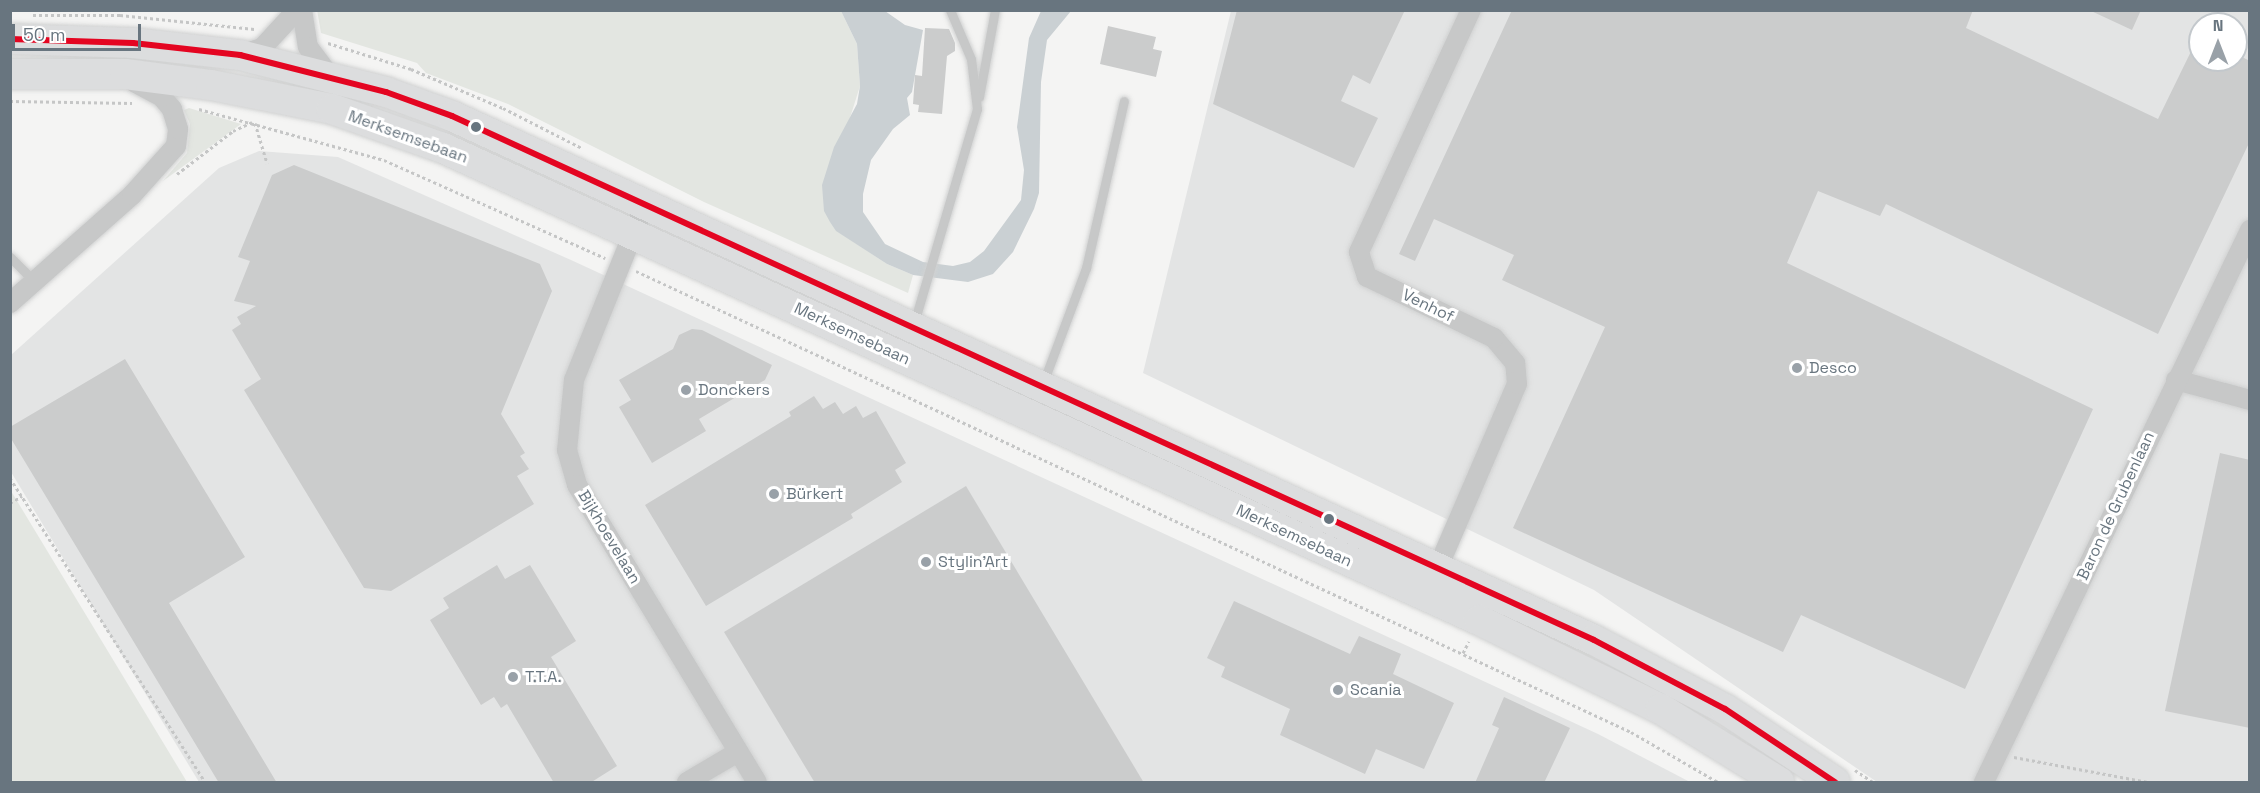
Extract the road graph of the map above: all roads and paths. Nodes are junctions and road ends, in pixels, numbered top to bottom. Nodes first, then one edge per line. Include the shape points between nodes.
1 (297, 10) edge
2 (302, 10) edge
3 (950, 10) edge
4 (994, 10) edge
5 (1471, 10) edge
6 (10, 39) edge
7 (240, 55) junction
8 (10, 74) edge
9 (125, 74) junction
10 (330, 76) junction
11 (10, 101) edge
12 (1124, 101) dead end
13 (141, 104) dead end
14 (172, 109) junction
15 (977, 109) junction
16 (255, 123) junction
17 (267, 164) dead end
18 (645, 204) junction
19 (2250, 230) edge
20 (632, 232) junction
21 (582, 239) dead end
22 (579, 245) junction
23 (10, 257) edge
24 (620, 264) junction
25 (35, 282) junction
26 (10, 303) edge
27 (913, 325) junction
28 (2176, 380) junction
29 (1042, 385) junction
30 (2250, 400) edge
31 (10, 478) edge
32 (22, 496) junction
33 (10, 503) edge
34 (1438, 568) junction
35 (1426, 596) junction
36 (1676, 680) junction
37 (1661, 709) junction
38 (738, 752) junction
39 (1998, 754) junction
40 (205, 783) edge
41 (687, 783) edge
42 (757, 783) edge
43 (1718, 783) edge
44 (1779, 783) edge
45 (1835, 783) edge
46 (1984, 783) edge
47 (2147, 783) edge

1 - 7 street via 262,48
2 - 10 street via 308,47
3 - 15 lane via 971,58
4 - 15 lane
5 - 34 street, Venhof via 1359,252 1367,277 1494,338 1515,363 1517,384
6 - 7 main road, Merksemsebaan via 133,42
7 - 10 main road, Merksemsebaan
8 - 9 main road, Merksemsebaan
9 - 14 street via 162,97
9 - 20 main road, Merksemsebaan via 277,97 361,118 481,164
10 - 18 main road, Merksemsebaan via 452,116
11 - 13 path
12 - 29 lane via 1086,268
14 - 16 path via 182,105
14 - 25 street via 178,129 176,146 132,195
15 - 27 lane
16 - 17 path
16 - 22 path via 400,166
18 - 20 street, Bijkhoevelaan
18 - 27 main road, Merksemsebaan
19 - 28 street, Baron de Grubenlaan
20 - 24 street, Bijkhoevelaan
20 - 35 main road, Merksemsebaan
21 - 22 path
22 - 24 path
23 - 25 lane
24 - 38 street, Bijkhoevelaan via 574,380 567,450 578,485
24 - 43 path via 1631,732
25 - 26 street
27 - 29 main road, Merksemsebaan
28 - 30 street
28 - 39 street, Baron de Grubenlaan
29 - 34 main road, Merksemsebaan
31 - 32 path
32 - 33 path
32 - 40 path
34 - 35 street, Venhof
34 - 36 main road, Merksemsebaan
35 - 37 main road, Merksemsebaan
36 - 37 street
36 - 45 main road, Merksemsebaan via 1768,735
37 - 44 main road, Merksemsebaan
38 - 41 street
38 - 42 street, Bijkhoevelaan
39 - 46 street, Baron de Grubenlaan
39 - 47 path

